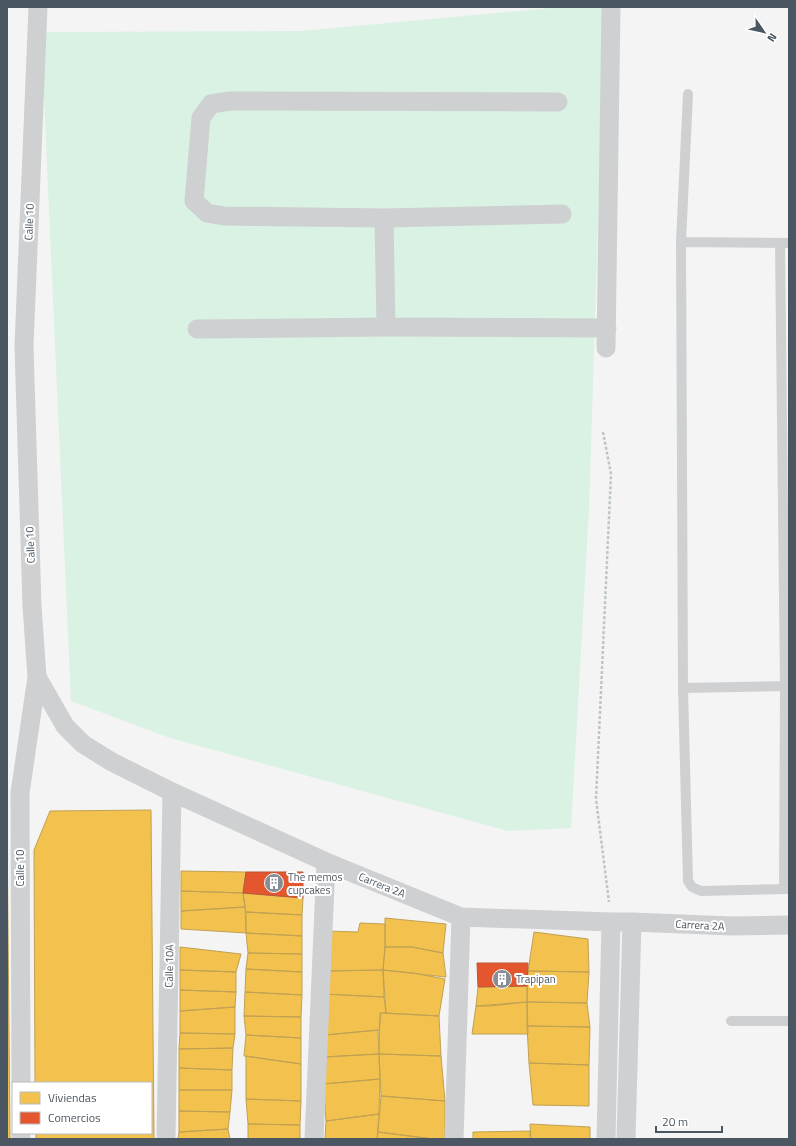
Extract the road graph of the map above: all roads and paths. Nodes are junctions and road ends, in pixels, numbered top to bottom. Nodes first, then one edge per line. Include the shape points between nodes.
1 (38, 7) edge
2 (611, 7) edge
3 (688, 94) dead end
4 (558, 102) dead end
5 (562, 214) dead end
6 (384, 218) junction
7 (681, 242) junction
8 (785, 243) edge
9 (386, 327) junction
10 (607, 328) junction
11 (197, 329) dead end
12 (606, 348) dead end
13 (603, 432) dead end
14 (37, 676) junction
15 (787, 686) edge
16 (684, 688) junction
17 (172, 792) junction
18 (14, 793) edge
19 (326, 862) junction
20 (787, 889) edge
21 (461, 917) junction
22 (611, 922) junction
23 (632, 922) junction
24 (789, 926) edge
25 (730, 1021) dead end
26 (789, 1021) edge
27 (21, 1082) edge
28 (166, 1139) edge
29 (314, 1139) edge
30 (454, 1139) edge
31 (606, 1139) edge
32 (626, 1139) edge

1 - 14 street, Calle 10 via 24,346 32,606
2 - 10 street
3 - 7 lane
4 - 6 street via 230,101 211,104 201,118 194,201 207,213 224,216
5 - 6 street
6 - 9 street
7 - 8 lane
7 - 16 lane
8 - 15 lane
9 - 10 street
9 - 11 street
10 - 12 street
13 - 22 path via 611,474 596,799
14 - 17 street, Carrera 2A via 65,726 83,744 112,762
14 - 18 street, Calle 10
15 - 16 lane
15 - 20 lane
16 - 20 lane via 688,881 692,887 701,891
17 - 19 street, Carrera 2A
17 - 28 street, Calle 10A
18 - 27 street, Calle 10
19 - 21 street, Carrera 2A
19 - 29 street
21 - 22 street, Carrera 2A
21 - 30 street
22 - 23 street, Carrera 2A
22 - 31 street
23 - 24 street, Carrera 2A
23 - 32 street
25 - 26 lane

